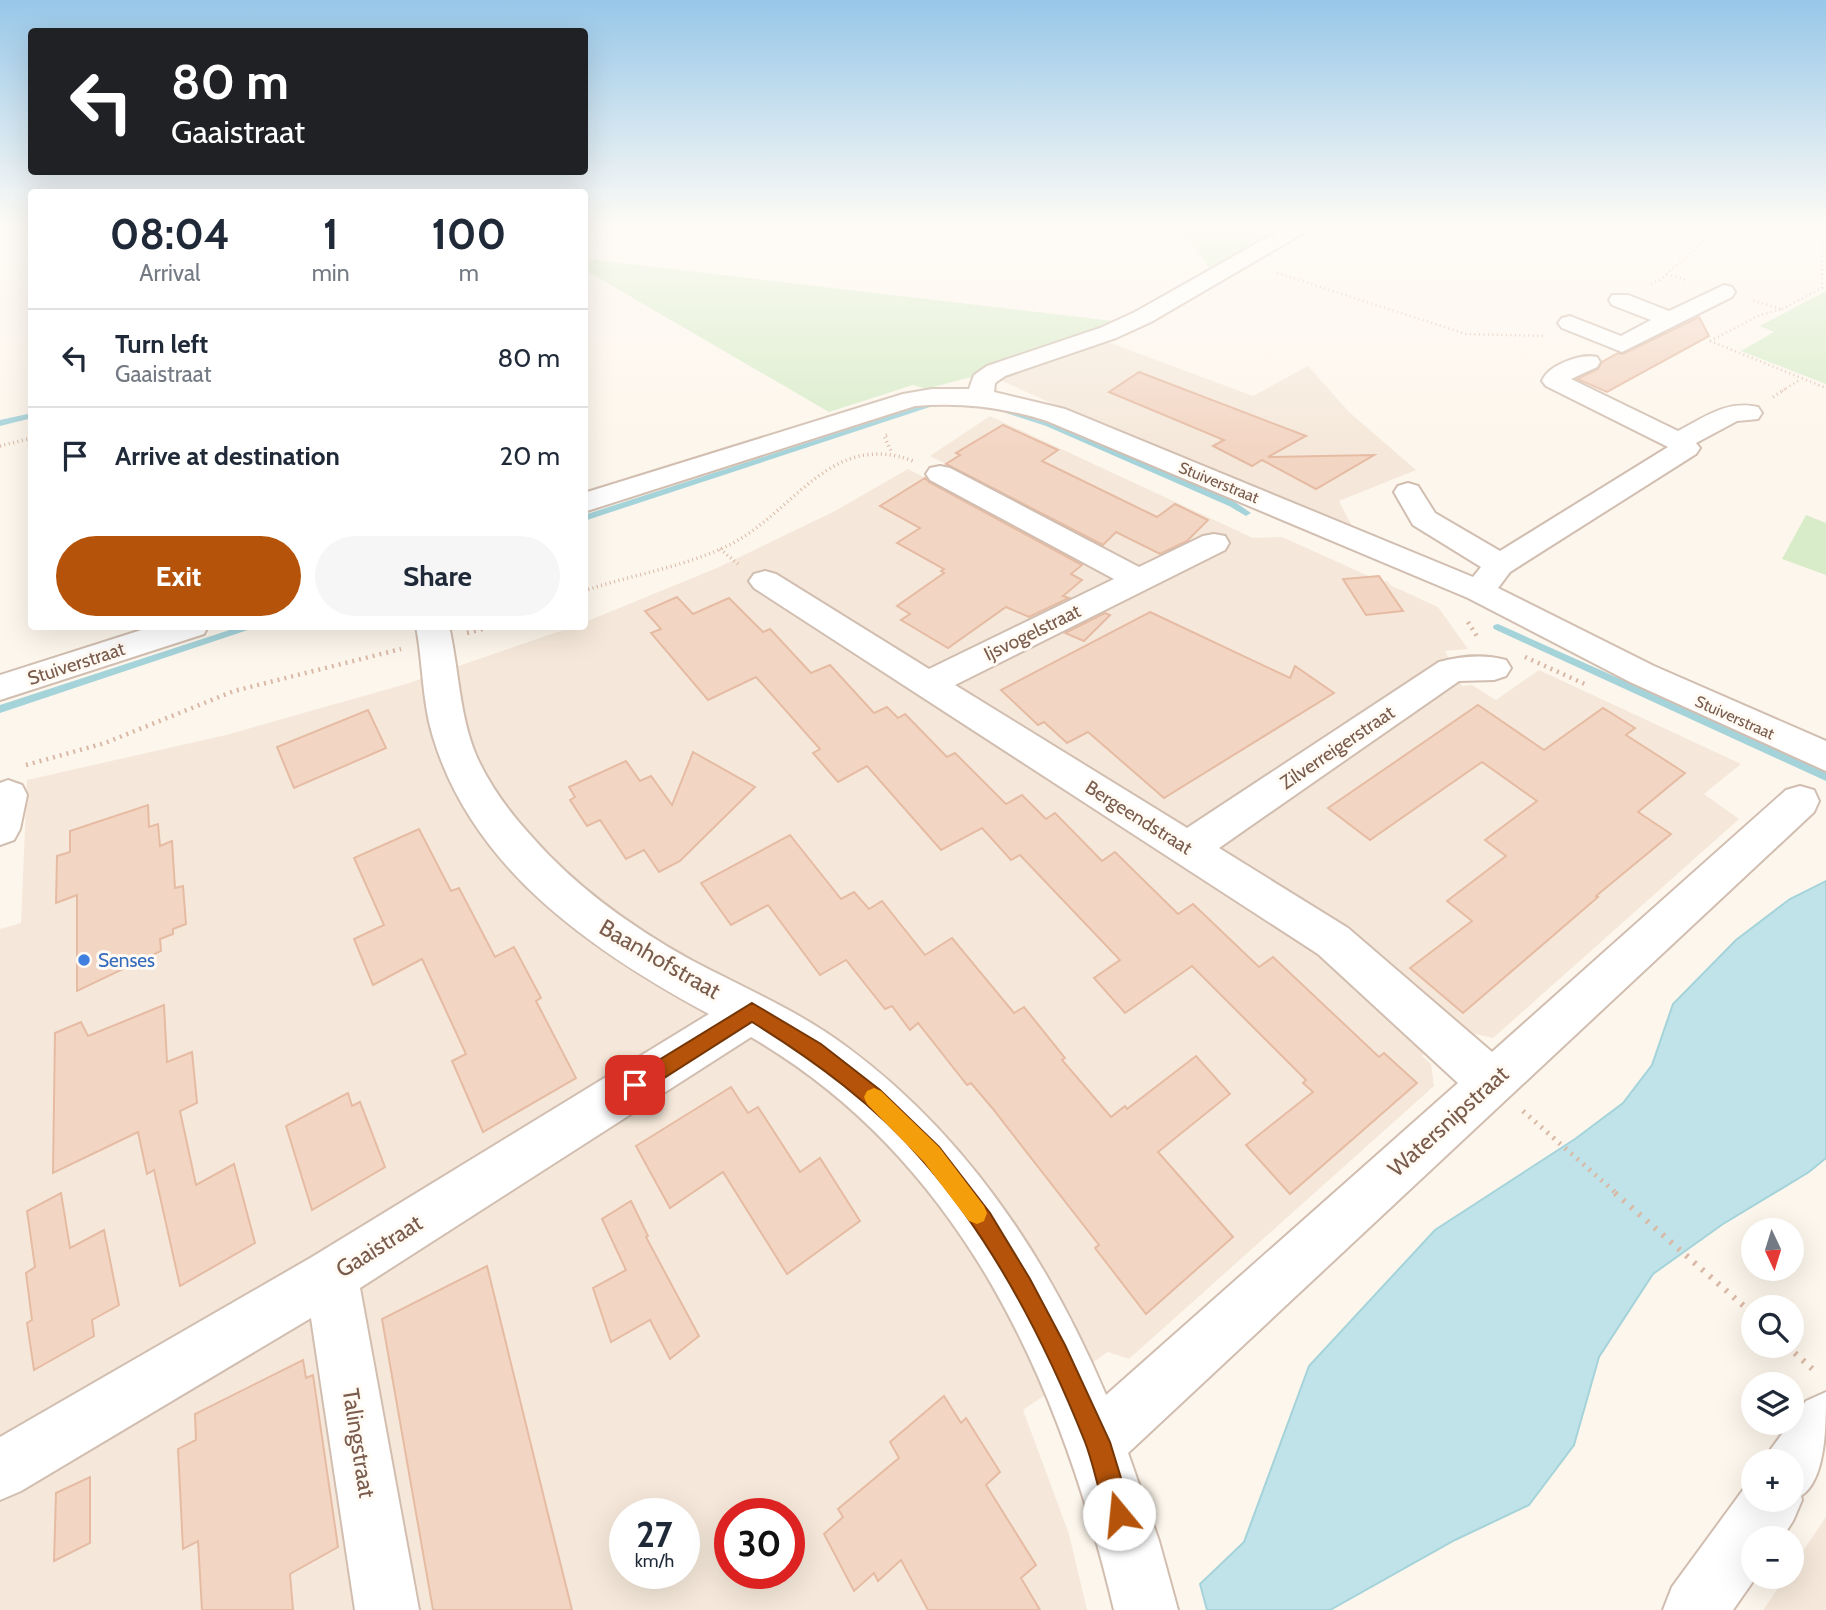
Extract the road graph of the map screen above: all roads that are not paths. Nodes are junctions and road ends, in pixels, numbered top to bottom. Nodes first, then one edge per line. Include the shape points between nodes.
1 (1173, 299) edge
2 (1710, 299) edge
3 (1620, 300) dead end
4 (1671, 320) junction
5 (1564, 330) road end
6 (1588, 362) dead end
7 (980, 396) junction
8 (1749, 413) dead end
9 (1679, 442) junction
10 (940, 474) road end
11 (1408, 492) dead end
12 (588, 502) edge
13 (1214, 543) dead end
14 (1499, 565) junction
15 (1139, 580) junction
16 (765, 582) dead end
17 (1479, 592) junction
18 (180, 630) edge
19 (435, 636) edge
20 (1494, 668) dead end
21 (925, 685) junction
22 (0, 688) edge
23 (1826, 757) edge
24 (1800, 801) dead end
25 (1188, 848) junction
26 (752, 1012) junction
27 (1491, 1082) junction
28 (331, 1276) junction
29 (1826, 1421) edge
30 (1097, 1442) junction
31 (1804, 1453) edge
32 (0, 1470) edge
33 (1764, 1512) edge
34 (387, 1610) edge
35 (1146, 1610) edge
36 (1695, 1610) edge

1 - 7 street via 1108,333 996,371 983,380
2 - 4 street
3 - 4 street
4 - 5 street via 1622,345
6 - 9 street via 1556,377 1555,382
7 - 12 street, Stuiverstraat via 912,399
7 - 17 street, Stuiverstraat via 1056,415
8 - 9 street via 1732,413
9 - 14 street via 1686,448
10 - 15 street
11 - 14 street via 1423,519
13 - 15 street, Ijsvogelstraat
14 - 17 street
15 - 21 street, Ijsvogelstraat
16 - 21 street, Bergeendstraat
17 - 23 street, Stuiverstraat via 1652,679
18 - 22 street, Stuiverstraat
19 - 26 street, Baanhofstraat via 441,702 452,742 493,820 560,893 602,927
20 - 25 street, Zilverreigerstraat via 1451,670
21 - 25 street, Bergeendstraat
24 - 27 street, Watersnipstraat
25 - 27 street, Bergeendstraat via 1333,941
26 - 28 street, Gaaistraat
26 - 30 street, Baanhofstraat via 834,1065 932,1155 982,1220 1022,1287
27 - 30 street, Watersnipstraat
28 - 32 street, Gaaistraat
28 - 34 street, Talingstraat
29 - 31 street
30 - 35 street, Baanhofstraat
33 - 36 street

